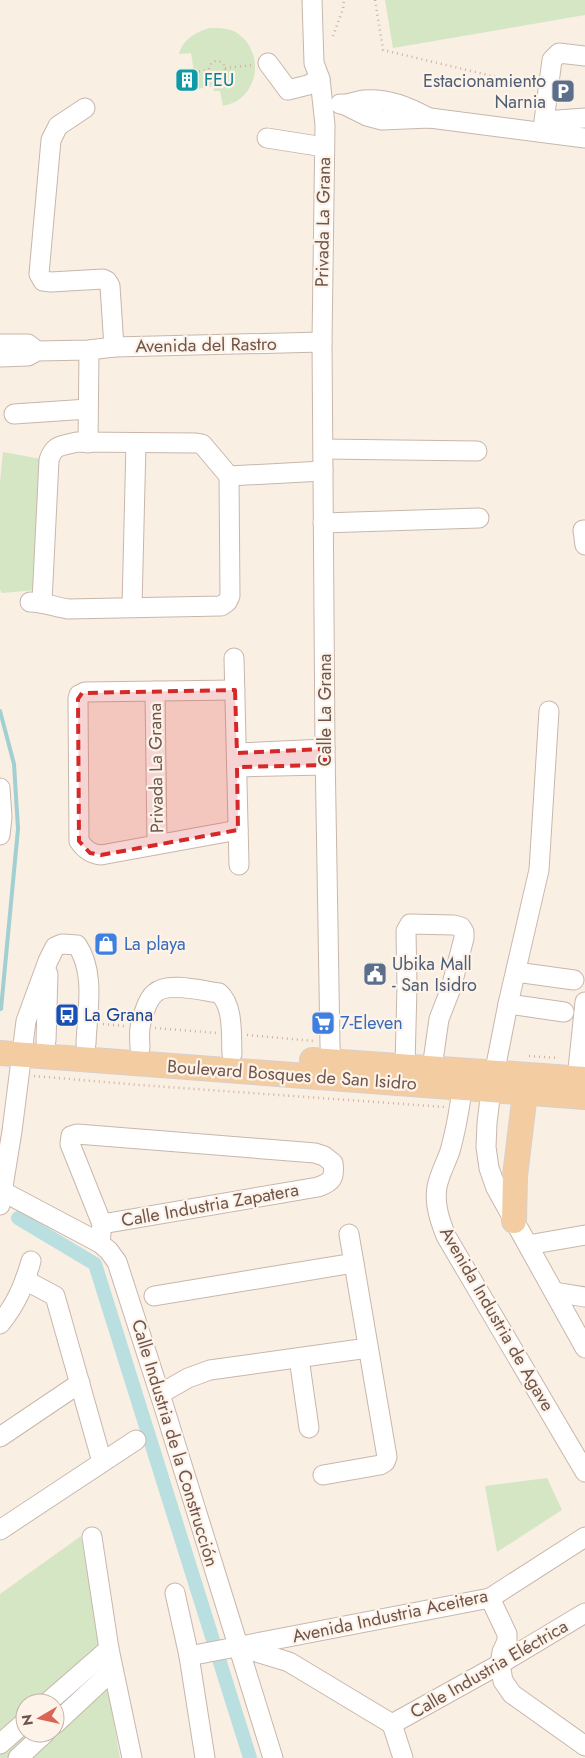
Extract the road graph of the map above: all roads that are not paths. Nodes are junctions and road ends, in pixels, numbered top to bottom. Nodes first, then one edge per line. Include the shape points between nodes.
1 (312, 0) edge
2 (585, 56) edge
3 (268, 63) road end
4 (320, 80) junction
5 (324, 102) junction
6 (85, 108) dead end
7 (585, 118) edge
8 (267, 138) dead end
9 (585, 138) edge
10 (324, 147) junction
11 (322, 342) junction
12 (0, 344) edge
13 (114, 347) junction
14 (89, 350) junction
15 (36, 351) junction
16 (0, 357) edge
17 (88, 409) junction
18 (14, 414) dead end
19 (88, 443) junction
20 (136, 443) junction
21 (323, 449) junction
22 (477, 451) dead end
23 (323, 471) junction
24 (229, 476) junction
25 (479, 518) dead end
26 (324, 523) junction
27 (585, 530) edge
28 (585, 545) edge
29 (132, 607) junction
30 (234, 658) dead end
31 (235, 690) junction
32 (155, 691) junction
33 (549, 711) dead end
34 (325, 757) junction
35 (237, 760) junction
36 (0, 788) edge
37 (238, 830) junction
38 (0, 834) edge
39 (157, 844) junction
40 (240, 865) dead end
41 (516, 972) junction
42 (574, 980) dead end
43 (585, 1002) edge
44 (508, 1004) junction
45 (564, 1012) dead end
46 (86, 1033) junction
47 (0, 1037) edge
48 (140, 1038) junction
49 (26, 1043) edge
50 (232, 1044) junction
51 (331, 1060) junction
52 (405, 1066) junction
53 (432, 1068) junction
54 (581, 1079) edge
55 (493, 1082) junction
56 (462, 1089) junction
57 (525, 1092) junction
58 (1, 1195) edge
59 (514, 1221) junction
60 (102, 1224) junction
61 (349, 1234) dead end
62 (585, 1235) edge
63 (100, 1243) junction
64 (528, 1245) junction
65 (31, 1261) dead end
66 (354, 1263) junction
67 (25, 1280) junction
68 (554, 1292) junction
69 (154, 1296) dead end
70 (585, 1297) edge
71 (0, 1324) edge
72 (368, 1348) junction
73 (585, 1348) edge
74 (299, 1358) junction
75 (80, 1383) junction
76 (162, 1401) junction
77 (309, 1428) dead end
78 (0, 1437) edge
79 (136, 1440) dead end
80 (102, 1462) junction
81 (585, 1472) edge
82 (323, 1475) dead end
83 (0, 1530) edge
84 (92, 1537) dead end
85 (585, 1537) edge
86 (174, 1593) dead end
87 (490, 1598) junction
88 (585, 1613) edge
89 (109, 1649) junction
90 (225, 1649) junction
91 (188, 1656) junction
92 (500, 1664) junction
93 (113, 1670) junction
94 (58, 1693) edge
95 (65, 1715) edge
96 (392, 1724) junction
97 (15, 1731) edge
98 (34, 1743) edge
99 (0, 1744) edge
100 (585, 1746) edge
101 (18, 1758) edge
102 (132, 1758) edge
103 (205, 1758) edge
104 (273, 1758) edge
105 (403, 1758) edge

1 - 4 street via 314,63
2 - 7 street via 559,53 552,60 544,121
3 - 4 street via 288,90
4 - 5 street
5 - 9 street via 345,105 363,100 384,100 430,118
5 - 10 street, Privada La Grana
6 - 13 street via 58,126 51,140 39,274 43,281 51,282 107,281
8 - 10 street
10 - 11 street, Privada La Grana
11 - 13 street, Avenida del Rastro
11 - 21 street, Calle La Grana
12 - 15 street via 28,344
13 - 14 street, Avenida del Rastro
14 - 15 street, Avenida del Rastro
14 - 17 street
15 - 16 street via 28,356
17 - 18 street
17 - 19 street
19 - 20 street
19 - 29 street via 58,446 52,451 36,602 68,609
20 - 24 street via 202,444
20 - 29 street
21 - 22 street
21 - 23 street, Calle La Grana
23 - 24 street
23 - 26 street, Calle La Grana
24 - 29 street via 230,596 227,602 221,606
25 - 26 street
26 - 34 street, Calle La Grana
27 - 28 street
30 - 31 street
31 - 32 street
31 - 35 street
32 - 39 street, Privada La Grana
32 - 39 street via 85,692 80,695 79,841 90,852 101,855
33 - 41 street via 539,870
34 - 35 street
34 - 51 street, Calle La Grana
35 - 37 street
36 - 38 street
37 - 39 street
37 - 40 street
41 - 42 street
41 - 44 street
43 - 54 street
44 - 45 street
44 - 55 street
46 - 48 main road, Boulevard Bosques de San Isidro
46 - 49 main road, Boulevard Bosques de San Isidro
46 - 49 street via 88,980 84,956 77,945 62,944 55,947 48,961
47 - 49 main road, Boulevard Bosques de San Isidro
48 - 50 main road, Boulevard Bosques de San Isidro
48 - 50 street via 148,1002 154,993 164,988 179,987 219,993 224,997 229,1010
49 - 51 main road, Boulevard Bosques de San Isidro
49 - 58 street
50 - 51 main road, Boulevard Bosques de San Isidro
51 - 52 main road, Boulevard Bosques de San Isidro
51 - 56 main road, Boulevard Bosques de San Isidro
52 - 53 main road, Boulevard Bosques de San Isidro
52 - 53 street via 406,931 410,924 454,925 461,927 464,938 439,1019
53 - 56 main road, Boulevard Bosques de San Isidro
54 - 55 main road, Boulevard Bosques de San Isidro
54 - 57 main road, Boulevard Bosques de San Isidro
55 - 56 main road, Boulevard Bosques de San Isidro
55 - 57 main road, Boulevard Bosques de San Isidro
55 - 59 street via 486,1147 489,1168
56 - 81 street, Avenida Industria de Agave via 450,1150 437,1188 440,1221
57 - 59 main road via 515,1176
58 - 63 street, Calle Industria de la Construcción
59 - 64 street
60 - 60 street, Calle Industria Zapatera via 70,1144 71,1136 77,1134 315,1152 333,1163 334,1174 328,1184 318,1187
60 - 63 street
61 - 66 street
62 - 64 street
63 - 76 street, Calle Industria de la Construcción via 117,1262
64 - 68 street
65 - 67 street
66 - 69 street
66 - 72 street
67 - 71 street via 14,1306
67 - 75 street via 55,1296
68 - 70 street
68 - 73 street
72 - 74 street
72 - 82 street via 387,1457 380,1465
74 - 76 street via 210,1370 188,1378
74 - 77 street
75 - 78 street
75 - 80 street
76 - 90 street, Calle Industria de la Construcción
79 - 80 street
80 - 83 street
84 - 89 street
85 - 87 street, Avenida Industria Aceitera
86 - 91 street
87 - 90 street, Avenida Industria Aceitera
87 - 92 street via 507,1634
88 - 92 street, Calle Industria Eléctrica
89 - 93 street
89 - 94 street
90 - 91 street, Avenida Industria Aceitera
90 - 96 street via 289,1662
90 - 104 street, Calle Industria de la Construcción
91 - 103 street
92 - 96 street, Calle Industria Eléctrica
92 - 100 street via 503,1681 512,1694
93 - 95 street
93 - 102 street
96 - 105 street
97 - 99 street
98 - 101 street

